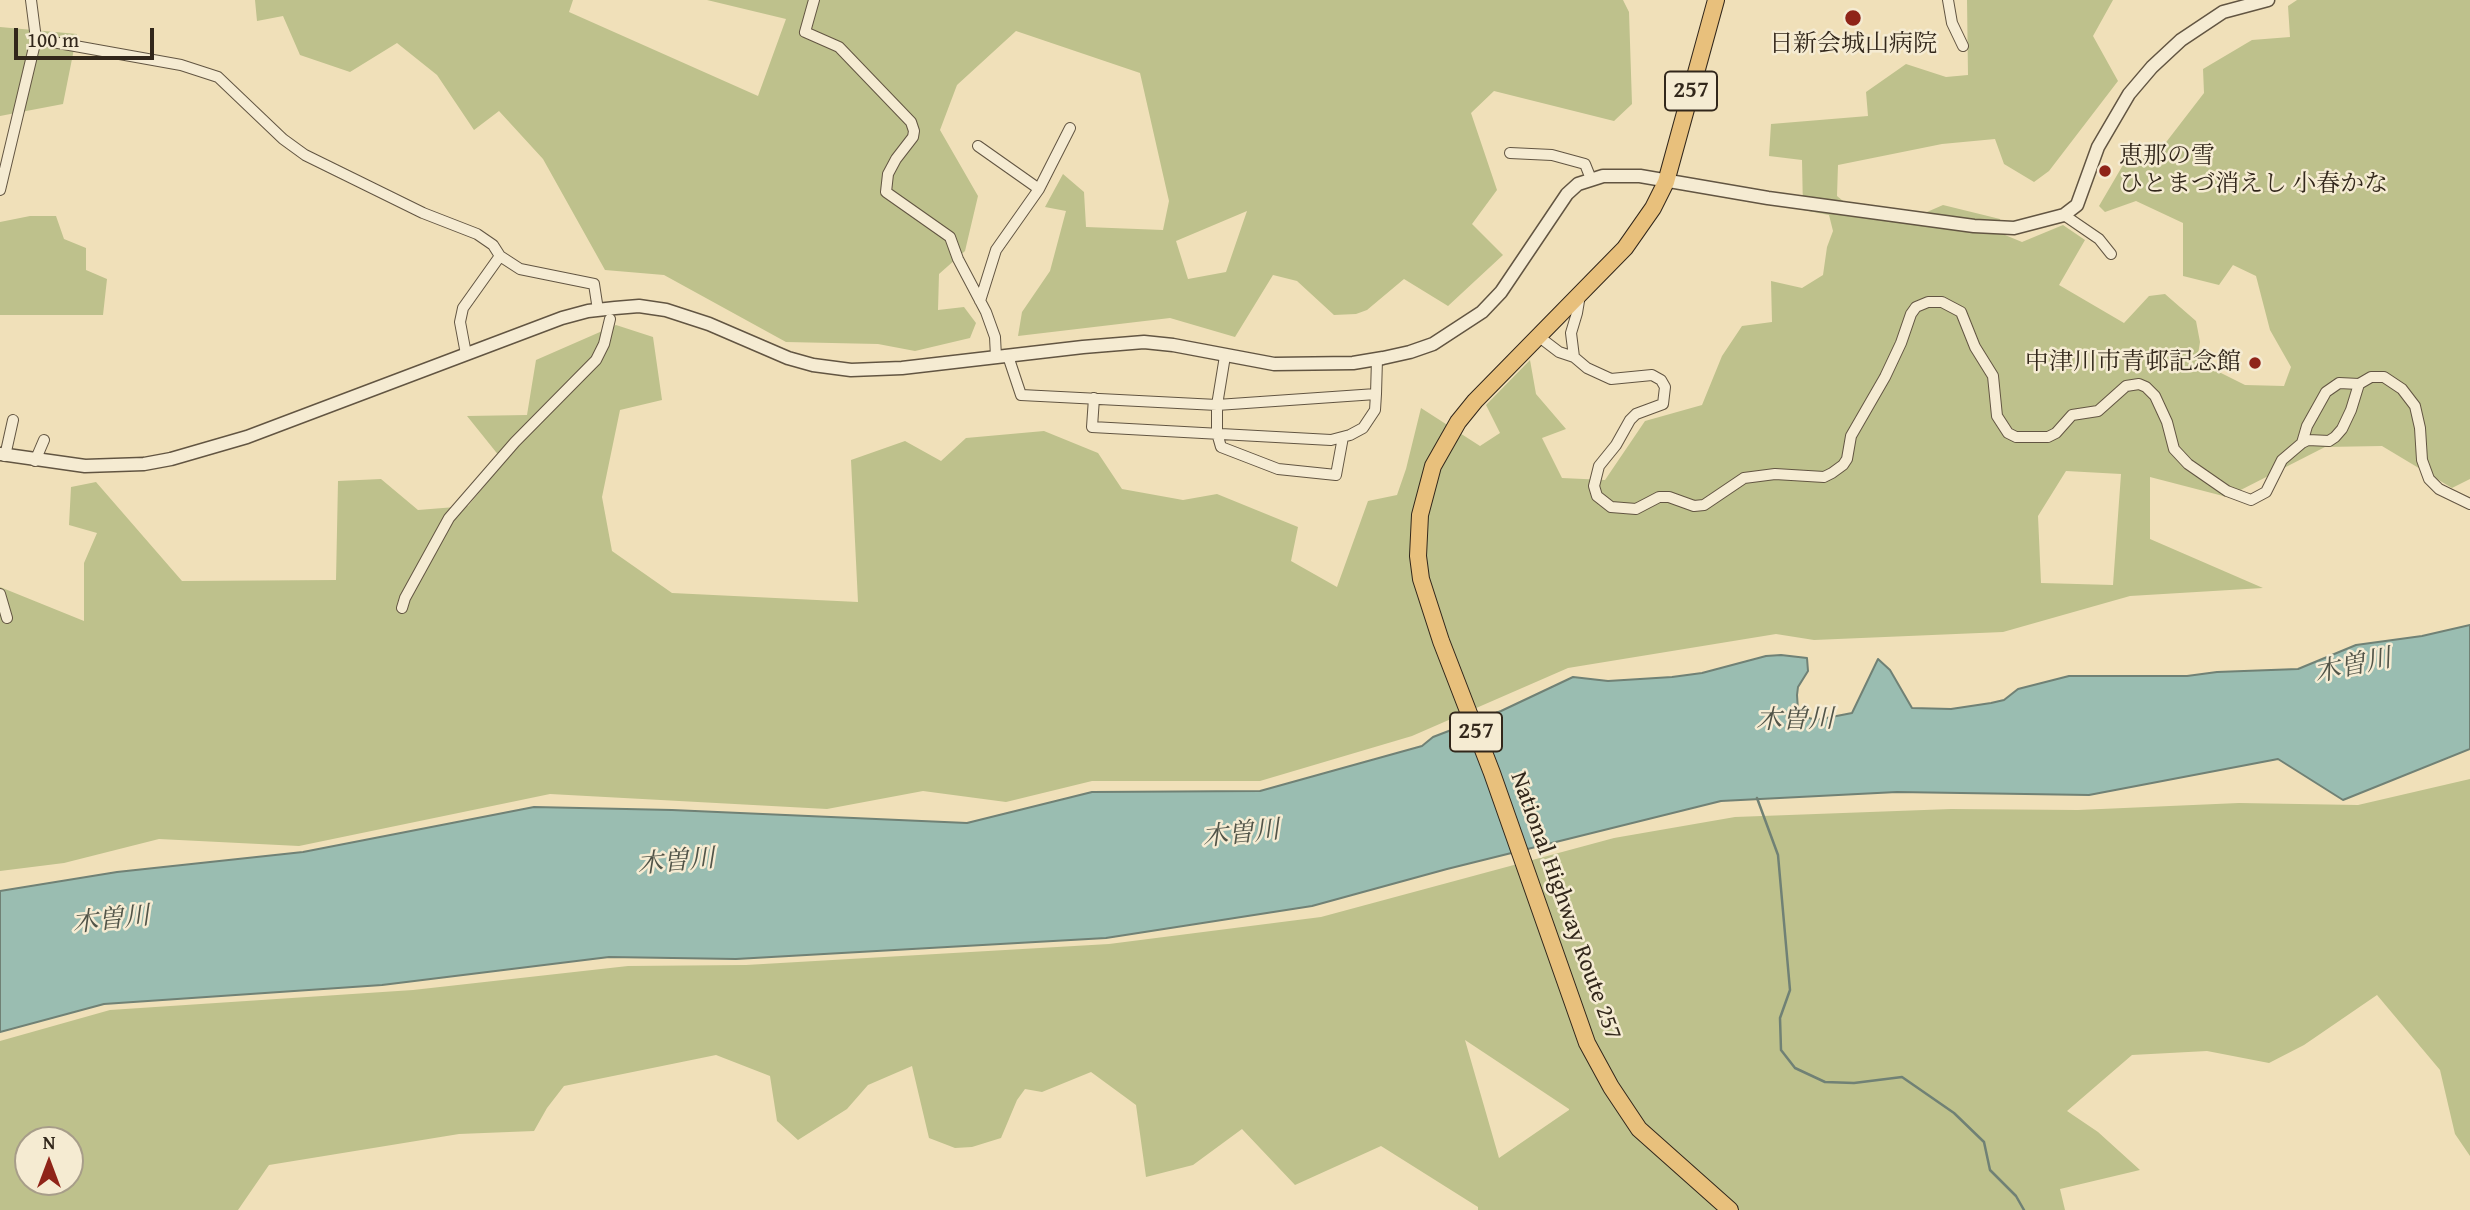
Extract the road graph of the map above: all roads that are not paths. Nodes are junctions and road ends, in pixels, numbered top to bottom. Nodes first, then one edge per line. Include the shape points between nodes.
1 (31, 0) edge
2 (814, 0) edge
3 (1716, 0) edge
4 (1948, 0) edge
5 (2268, 0) edge
6 (36, 39) junction
7 (1963, 46) dead end
8 (1070, 128) dead end
9 (978, 146) dead end
10 (1510, 153) dead end
11 (1591, 179) junction
12 (1666, 182) junction
13 (1039, 189) junction
14 (0, 190) edge
15 (2064, 215) junction
16 (2111, 254) dead end
17 (500, 256) junction
18 (1580, 293) junction
19 (980, 301) junction
20 (598, 310) junction
21 (610, 319) dead end
22 (1538, 336) junction
23 (466, 354) junction
24 (1002, 356) junction
25 (1225, 356) junction
26 (1574, 357) junction
27 (1377, 359) junction
28 (2359, 384) junction
29 (1376, 394) junction
30 (1094, 398) junction
31 (1217, 405) junction
32 (13, 420) dead end
33 (1217, 433) junction
34 (1343, 437) junction
35 (44, 440) dead end
36 (2302, 443) junction
37 (3, 455) edge
38 (35, 461) junction
39 (2470, 504) edge
40 (0, 594) edge
41 (402, 608) dead end
42 (7, 618) dead end
43 (1730, 1210) edge

1 - 6 street
2 - 19 street via 805,32 839,47 911,121 913,137 888,174 886,192 950,237
3 - 12 highway, National Highway Route 257 / 257
4 - 7 street
5 - 15 street via 2223,12 2181,40 2152,67 2129,94 2098,147 2077,205
6 - 14 street
6 - 17 street via 181,65 218,77 304,155 477,234 493,244
8 - 13 street
9 - 13 street
10 - 11 street via 1552,155 1585,164
11 - 12 street via 1620,174
11 - 27 street via 1578,184 1557,205 1501,292 1482,312 1433,344
12 - 15 street via 1974,226 2014,228
12 - 18 highway, National Highway Route 257 / 257 via 1636,233
13 - 19 street via 996,250
15 - 16 street via 2099,239
17 - 20 street via 520,269 593,284
17 - 23 street via 463,308 460,322
18 - 22 highway, National Highway Route 257 / 257
18 - 26 street via 1571,333
19 - 24 street
20 - 23 street via 562,318
20 - 24 street via 639,306 666,310 788,358 832,368 879,370
21 - 41 street via 596,360 449,518
22 - 26 street
22 - 43 highway, National Highway Route 257 / 257 via 1458,422 1433,466 1420,523 1421,579 1587,1043 1639,1129
23 - 38 street via 247,437 171,459 85,466
24 - 25 street via 1144,342
24 - 30 street via 1021,395
25 - 27 street via 1294,365
25 - 31 street
26 - 36 street via 1611,379 1651,376 1665,387 1663,404 1636,414 1599,466 1594,486 1597,496 1611,507 1636,509 1659,497 1704,505 1744,478 1774,474 1824,477 1832,473 1847,459 1851,436 1885,377 1911,314 1928,302 1942,302 1961,312 1993,376 1997,416 2016,437 2048,438 2072,415 2098,411 2126,386 2139,384 2154,396 2174,449 2188,464 2227,491 2251,500 2266,492 2282,460
27 - 29 street
28 - 36 street via 2339,383 2326,392
28 - 36 street via 2335,437
28 - 39 street via 2371,377 2384,377 2402,388 2417,412 2427,475 2439,489
29 - 31 street
29 - 34 street via 1375,410 1363,428
30 - 31 street
30 - 33 street via 1092,427
31 - 33 street
32 - 37 street
33 - 34 street
33 - 34 street via 1222,447 1278,469 1336,475
35 - 38 street
37 - 38 street
40 - 42 street

